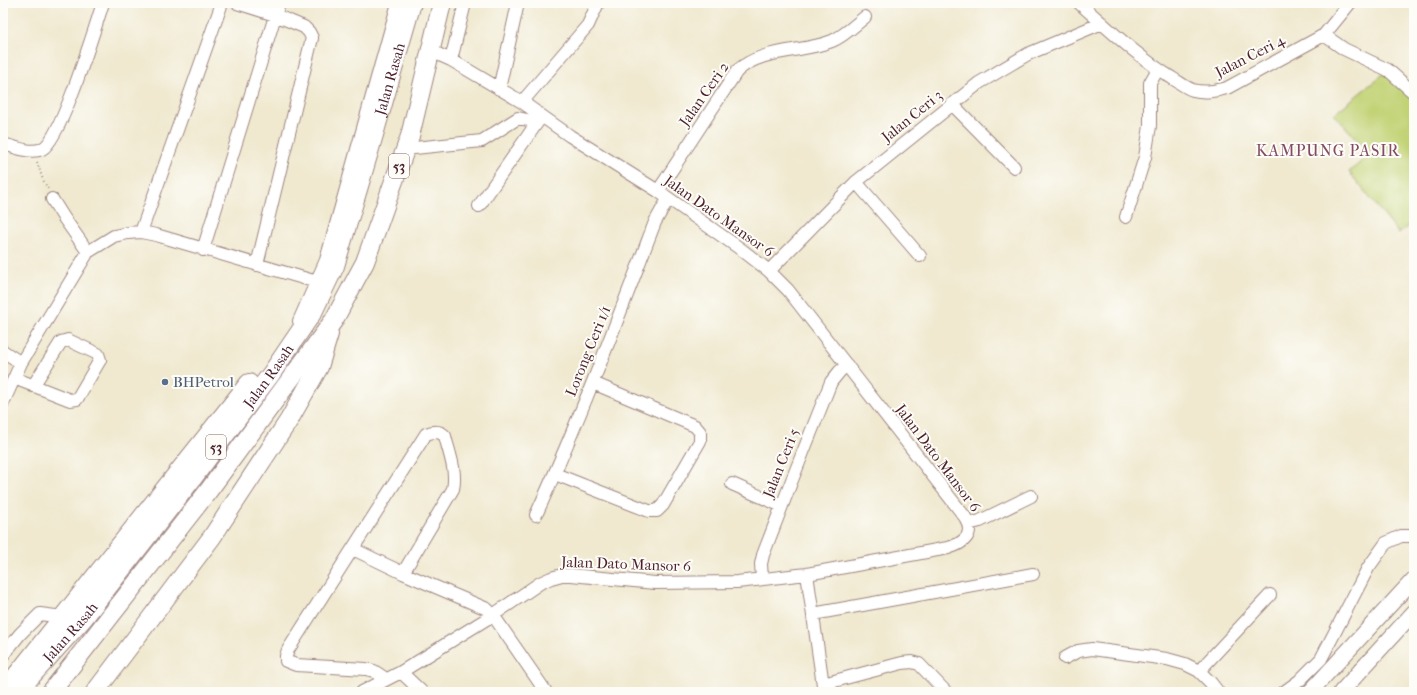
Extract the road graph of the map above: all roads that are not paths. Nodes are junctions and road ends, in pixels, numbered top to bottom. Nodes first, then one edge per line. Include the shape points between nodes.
1 (103, 3) edge
2 (222, 3) edge
3 (237, 3) edge
4 (279, 3) edge
5 (398, 3) edge
6 (412, 3) edge
7 (442, 3) edge
8 (465, 3) edge
9 (518, 3) edge
10 (598, 3) edge
11 (1079, 3) edge
12 (1350, 3) edge
13 (275, 15) junction
14 (864, 17) dead end
15 (1102, 23) junction
16 (1324, 35) junction
17 (430, 51) junction
18 (451, 60) junction
19 (1158, 70) junction
20 (499, 89) junction
21 (1414, 92) edge
22 (522, 102) junction
23 (952, 104) junction
24 (540, 119) junction
25 (3, 144) edge
26 (405, 149) junction
27 (1014, 168) dead end
28 (856, 182) junction
29 (658, 191) junction
30 (52, 199) road end
31 (668, 199) junction
32 (479, 206) dead end
33 (1126, 217) dead end
34 (142, 232) junction
35 (203, 250) junction
36 (88, 252) junction
37 (920, 256) dead end
38 (257, 265) junction
39 (335, 266) junction
40 (769, 271) junction
41 (316, 282) junction
42 (334, 320) junction
43 (299, 321) junction
44 (3, 351) edge
45 (20, 363) junction
46 (847, 365) junction
47 (14, 378) junction
48 (593, 383) junction
49 (33, 386) junction
50 (3, 403) edge
51 (555, 474) junction
52 (732, 484) dead end
53 (1031, 496) dead end
54 (782, 506) junction
55 (536, 515) dead end
56 (968, 524) junction
57 (1414, 536) edge
58 (353, 549) junction
59 (403, 573) junction
60 (807, 574) junction
61 (1033, 574) dead end
62 (762, 579) junction
63 (1414, 579) edge
64 (1270, 595) dead end
65 (1414, 612) edge
66 (813, 614) junction
67 (493, 615) junction
68 (63, 617) junction
69 (3, 655) edge
70 (1065, 658) dead end
71 (1199, 671) junction
72 (401, 672) junction
73 (386, 679) junction
74 (824, 688) edge
75 (53, 689) edge
76 (3, 692) edge
77 (17, 692) edge
78 (95, 692) edge
79 (362, 692) edge
80 (422, 692) edge
81 (546, 692) edge
82 (946, 692) edge
83 (1218, 692) edge
84 (1284, 692) edge
85 (1310, 692) edge
86 (1342, 692) edge

1 - 25 street via 64,115 50,142 46,147 35,151
2 - 34 street
3 - 13 street
4 - 13 street
5 - 41 street via 326,260
6 - 39 highway, Jalan Rasah / 53
7 - 17 highway, Jalan Rasah / 53
8 - 18 street
9 - 20 street
10 - 22 street via 588,24
11 - 15 street, Jalan Ceri 4
12 - 16 street, Jalan Ceri 4
13 - 35 street
13 - 38 street via 304,27 312,38
14 - 29 street, Jalan Ceri 2 via 834,40 773,54 745,64 737,71
15 - 19 street, Jalan Ceri 4
15 - 23 street, Jalan Ceri 3 via 1028,54 979,83
16 - 19 street, Jalan Ceri 4 via 1227,88 1214,91 1193,90
16 - 21 street via 1344,49 1388,70
17 - 18 street, Jalan Dato Mansor 6
17 - 26 highway, Jalan Rasah / 53
18 - 20 street, Jalan Dato Mansor 6
19 - 33 street via 1150,84 1150,126 1145,157
20 - 22 street, Jalan Dato Mansor 6
22 - 24 street, Jalan Dato Mansor 6
23 - 27 street
23 - 28 street, Jalan Ceri 3
24 - 26 street via 518,118 482,141
24 - 29 street, Jalan Dato Mansor 6
24 - 32 street
26 - 42 highway, Jalan Rasah / 53 via 365,262
28 - 37 street
28 - 40 street, Jalan Ceri 3
29 - 31 street, Jalan Dato Mansor 6
30 - 36 street
31 - 40 street, Jalan Dato Mansor 6
31 - 48 street, Lorong Ceri 1/1 via 655,222
34 - 35 street
34 - 36 street via 114,236
35 - 38 street
36 - 45 street
38 - 41 street
39 - 43 highway
39 - 77 highway, Jalan Rasah / 53 via 313,312 271,374 83,619
40 - 46 street, Jalan Dato Mansor 6 via 788,290
41 - 43 street
42 - 75 highway, Jalan Rasah / 53 via 209,490
42 - 78 highway via 318,367 289,420 212,537
43 - 68 highway
44 - 45 street
45 - 47 street
46 - 54 street, Jalan Ceri 5 via 831,382
46 - 56 street, Jalan Dato Mansor 6
47 - 49 street
47 - 50 street
48 - 51 street, Lorong Ceri 1/1
48 - 51 street via 695,426 700,432 700,440 663,505 657,511 649,511
49 - 49 street via 70,400 77,399 100,357 64,340
51 - 55 street, Lorong Ceri 1/1
52 - 54 street
53 - 56 street via 980,521
54 - 62 street, Jalan Ceri 5 via 763,555
56 - 60 street, Jalan Dato Mansor 6 via 969,532 963,541 948,548
57 - 84 street via 1401,536 1386,543 1368,568 1321,659
58 - 59 street
58 - 59 street via 426,434 443,434 454,472 453,489
58 - 73 street via 288,650 286,661 296,665 366,669
59 - 67 street via 477,604
60 - 62 street, Jalan Dato Mansor 6
60 - 66 street
61 - 66 street
62 - 67 street, Jalan Dato Mansor 6 via 737,582 655,583 562,575 540,583
63 - 85 main road
64 - 71 street
65 - 86 main road
66 - 74 street
67 - 72 street, Jalan Dato Mansor 6
67 - 81 street
68 - 69 street via 40,614
68 - 76 highway
70 - 71 street via 1078,651 1092,649 1167,659
71 - 83 street
72 - 73 street, Jalan Dato Mansor 6
72 - 80 street
73 - 79 street, Jalan Dato Mansor 6
74 - 82 street via 912,662 920,664

